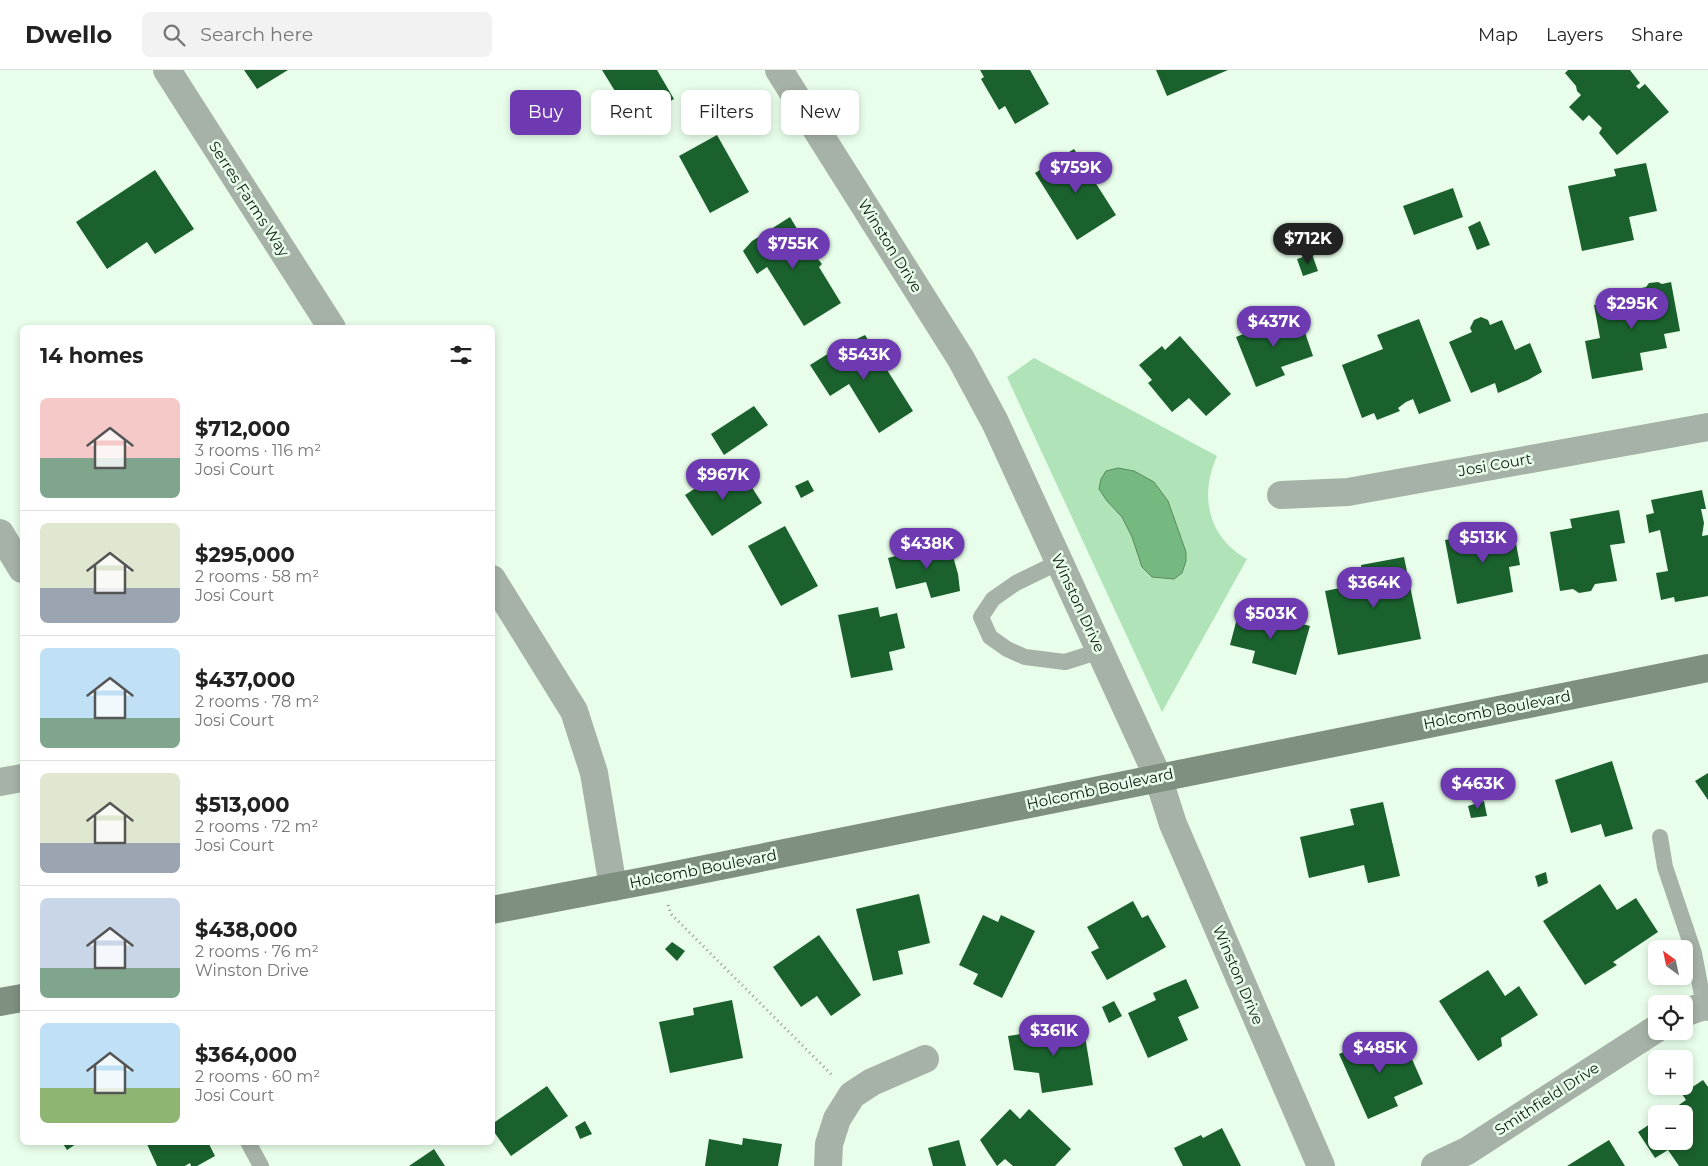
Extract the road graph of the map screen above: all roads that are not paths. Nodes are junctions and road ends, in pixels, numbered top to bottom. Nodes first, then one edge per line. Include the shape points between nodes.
1 (167, 70) edge
2 (779, 70) edge
3 (330, 325) edge
4 (1708, 426) edge
5 (1281, 495) dead end
6 (0, 533) edge
7 (1059, 562) junction
8 (20, 566) edge
9 (495, 590) edge
10 (502, 614) edge
11 (1100, 651) junction
12 (1708, 668) edge
13 (1158, 777) junction
14 (20, 778) edge
15 (0, 782) edge
16 (1660, 837) dead end
17 (613, 887) junction
18 (495, 909) edge
19 (20, 998) edge
20 (0, 1002) edge
21 (1698, 1009) edge
22 (1648, 1034) edge
23 (925, 1060) dead end
24 (250, 1145) edge
25 (261, 1166) edge
26 (828, 1166) edge
27 (1321, 1166) edge
28 (1435, 1166) edge

1 - 3 street, Serres Farms Way
2 - 7 street, Winston Drive via 961,359 995,422
4 - 5 street, Josi Court via 1348,492
6 - 8 street
7 - 11 street, Winston Drive
7 - 11 lane via 1016,583 993,599 981,617 990,637 1025,657 1065,662
9 - 10 street
10 - 17 street via 574,711 594,773
11 - 13 street, Winston Drive
12 - 13 street, Holcomb Boulevard
13 - 17 street, Holcomb Boulevard
13 - 27 street, Winston Drive via 1173,824
14 - 15 street
16 - 21 lane via 1665,867 1694,952
17 - 18 street, Holcomb Boulevard
19 - 20 street
22 - 28 street, Smithfield Drive via 1466,1151
23 - 26 street via 872,1082 852,1095 837,1119 829,1144
24 - 25 lane

